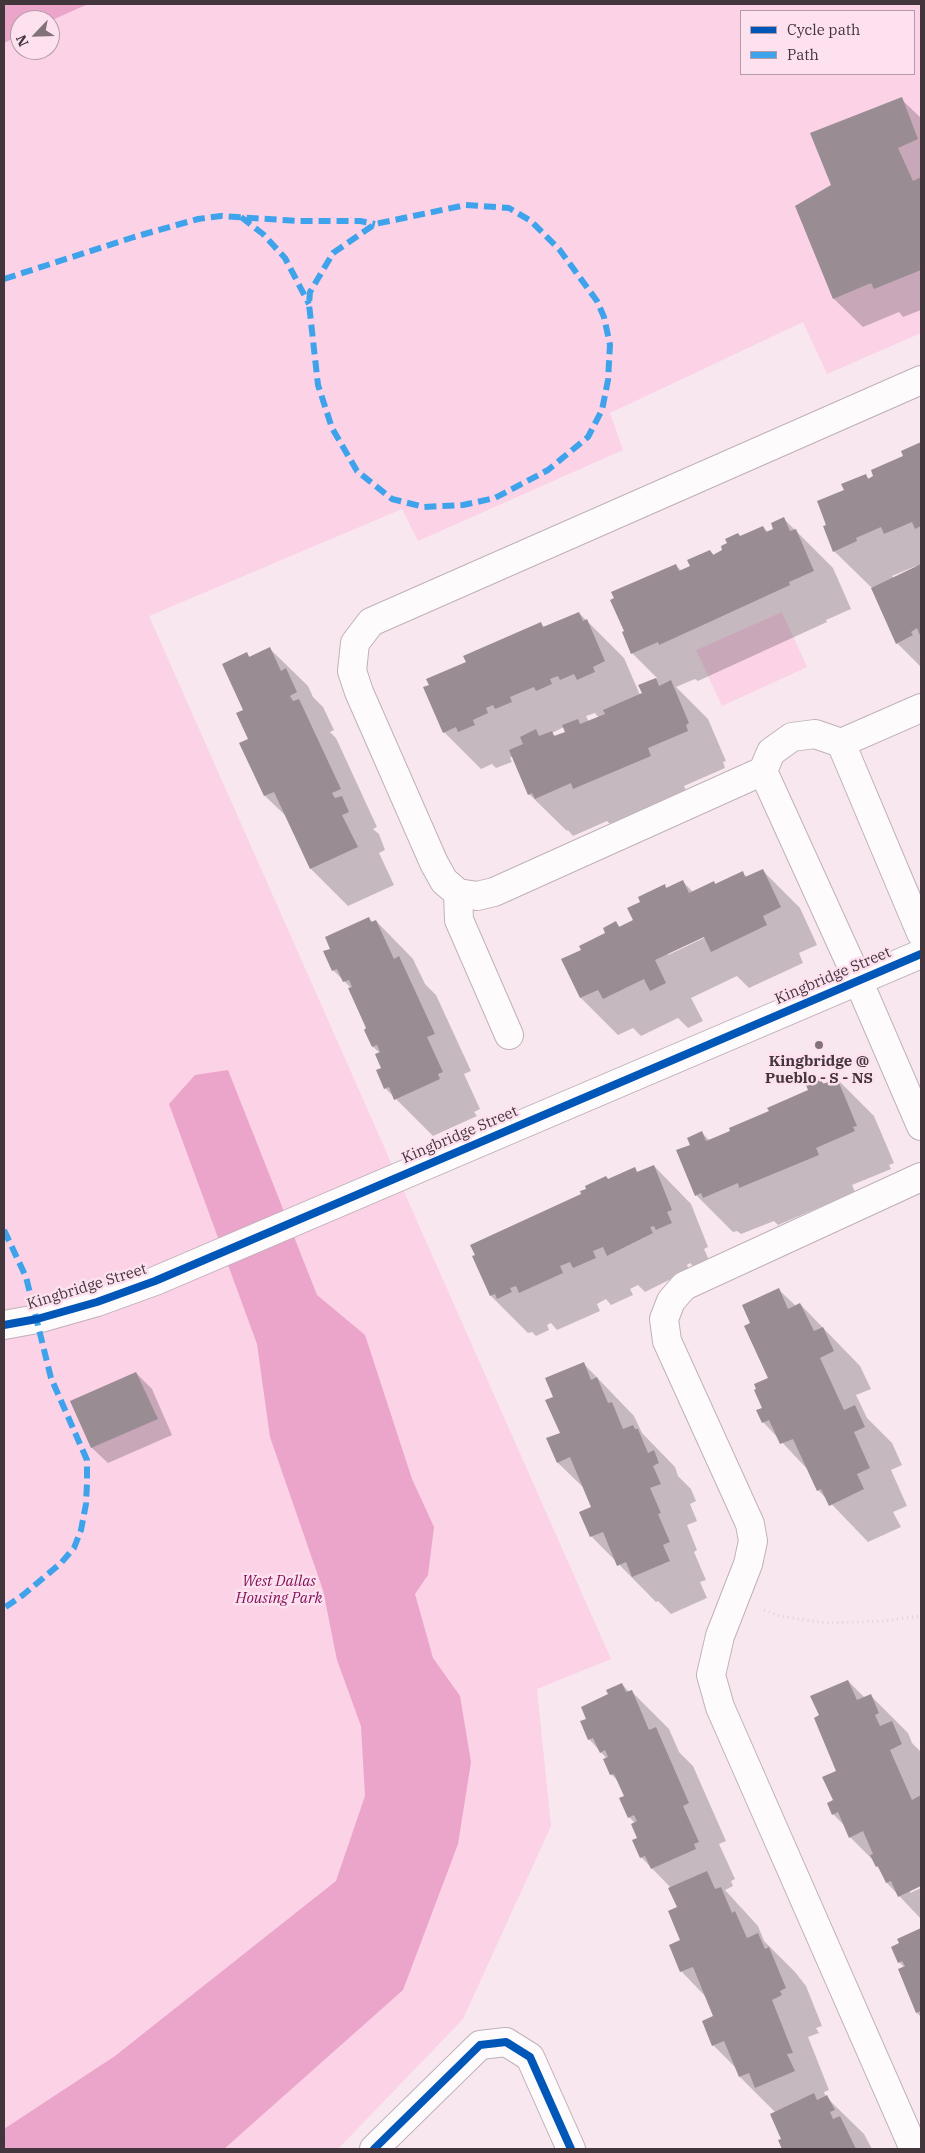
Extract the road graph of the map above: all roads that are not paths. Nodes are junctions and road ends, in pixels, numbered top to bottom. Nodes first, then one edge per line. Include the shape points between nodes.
1 (921, 380) edge
2 (921, 708) edge
3 (841, 743) junction
4 (763, 771) junction
5 (458, 893) junction
6 (921, 933) edge
7 (921, 954) edge
8 (858, 980) junction
9 (509, 1035) dead end
10 (921, 1126) edge
11 (921, 1177) edge
12 (4, 1325) edge
13 (374, 2149) edge
14 (570, 2149) edge
15 (914, 2149) edge

1 - 5 street via 371,622 356,643 352,671 434,863 444,881
2 - 3 street
3 - 4 street via 815,734 792,737 772,752
3 - 6 street
4 - 5 street via 494,892 477,896
4 - 8 street
5 - 9 street via 459,920
7 - 8 street, Kingbridge Street
8 - 10 street
8 - 12 street, Kingbridge Street via 156,1281 97,1302
11 - 15 street via 684,1286 664,1319 667,1340 750,1524 753,1541 748,1564 720,1636 711,1675 720,1707
13 - 14 street via 480,2045 506,2042 530,2057

